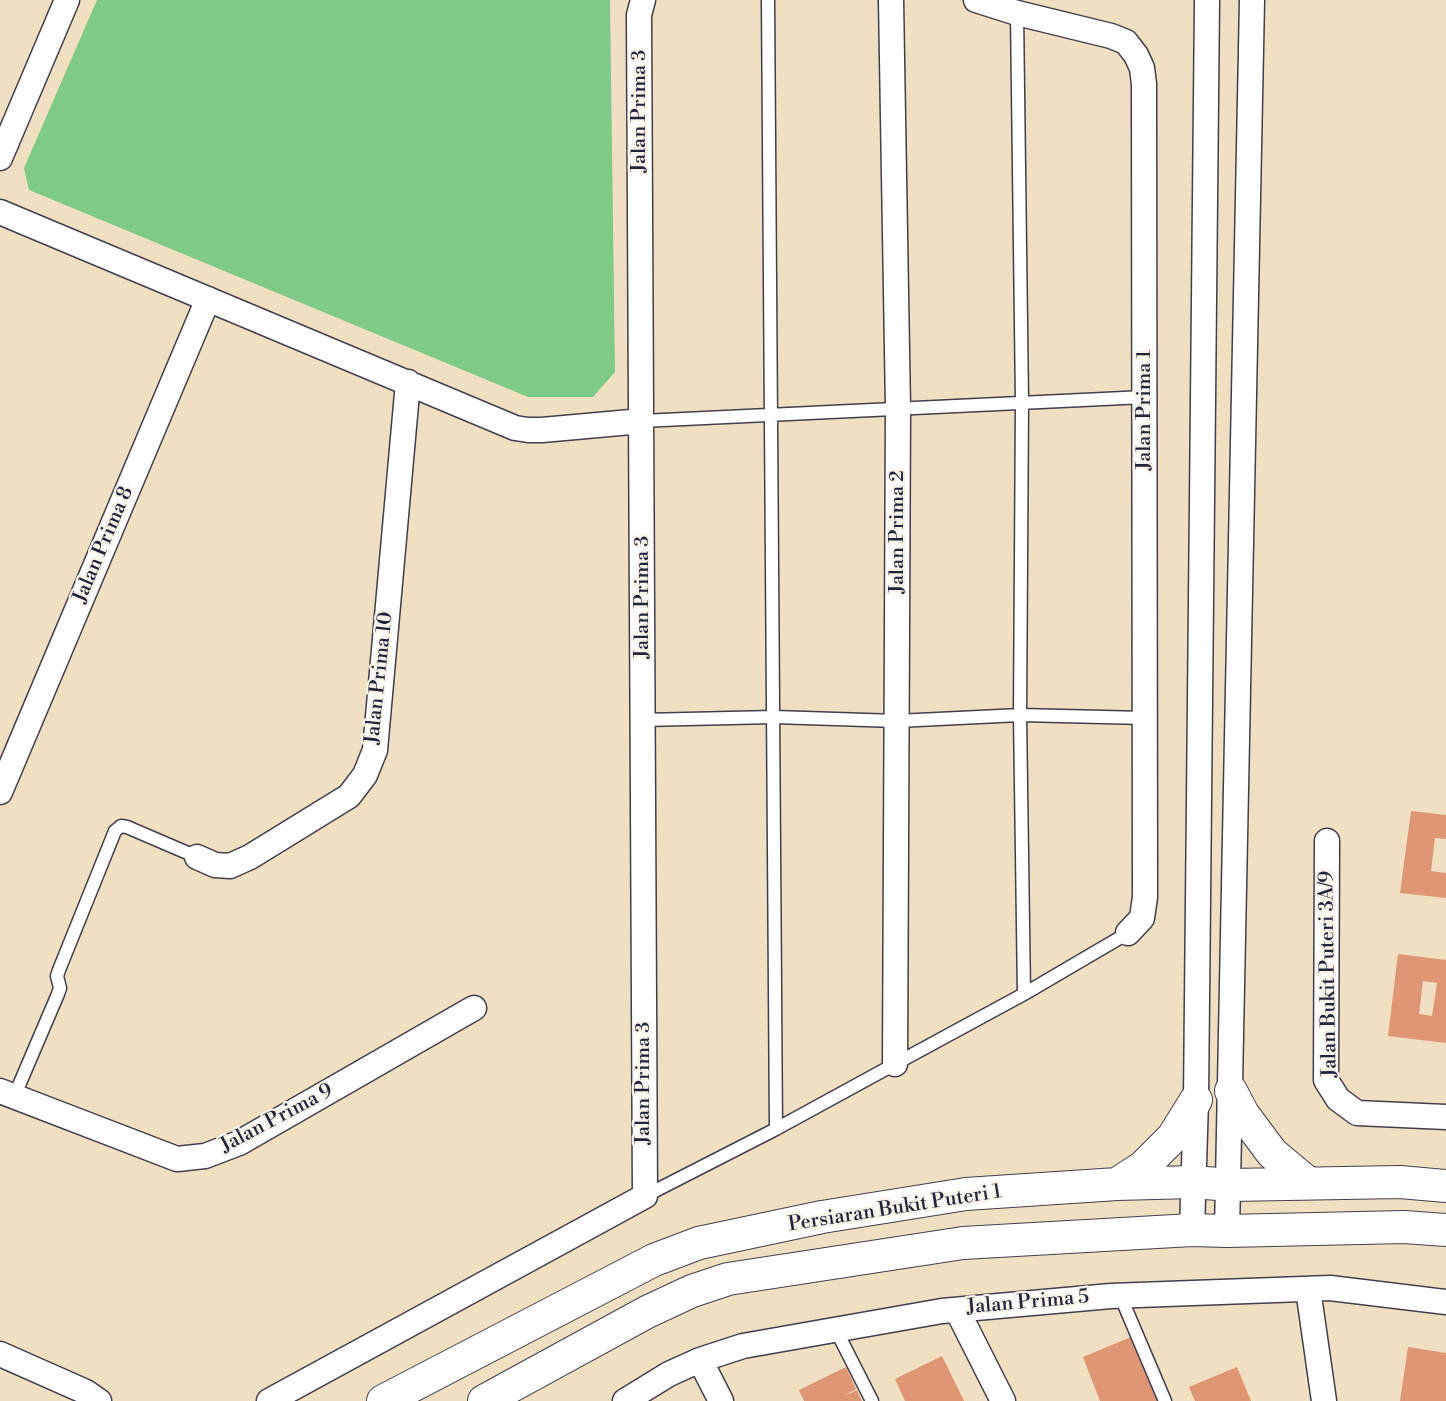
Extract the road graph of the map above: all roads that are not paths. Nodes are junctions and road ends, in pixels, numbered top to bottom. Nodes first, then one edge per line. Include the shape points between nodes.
1 (67, 0) edge
2 (643, 0) edge
3 (768, 0) edge
4 (891, 0) edge
5 (976, 0) edge
6 (1207, 0) edge
7 (1252, 0) edge
8 (1017, 13) junction
9 (6, 130) edge
10 (0, 158) edge
11 (0, 212) edge
12 (208, 299) junction
13 (408, 382) junction
14 (1144, 397) junction
15 (1022, 402) junction
16 (898, 408) junction
17 (770, 414) junction
18 (642, 421) junction
19 (1020, 715) junction
20 (774, 717) junction
21 (1145, 718) junction
22 (643, 720) junction
23 (897, 721) junction
24 (0, 792) edge
25 (1328, 841) dead end
26 (197, 857) joint
27 (1128, 933) joint
28 (1024, 994) junction
29 (474, 1008) dead end
30 (895, 1064) junction
31 (1231, 1091) junction
32 (7, 1094) edge
33 (1196, 1100) junction
34 (1446, 1117) edge
35 (776, 1129) junction
36 (1192, 1182) junction
37 (1308, 1183) junction
38 (1117, 1184) junction
39 (1228, 1185) junction
40 (1446, 1186) edge
41 (645, 1196) junction
42 (1192, 1230) junction
43 (1446, 1230) edge
44 (1227, 1232) junction
45 (1308, 1289) junction
46 (1120, 1296) junction
47 (1446, 1302) edge
48 (957, 1310) junction
49 (836, 1330) junction
50 (0, 1354) edge
51 (700, 1360) junction
52 (99, 1401) edge
53 (269, 1401) edge
54 (383, 1401) edge
55 (484, 1401) edge
56 (625, 1401) edge
57 (721, 1401) edge
58 (873, 1401) edge
59 (1003, 1401) edge
60 (1165, 1401) edge
61 (1323, 1401) edge

1 - 9 street
2 - 18 street, Jalan Prima 3 via 639,15
3 - 17 lane
4 - 16 street, Jalan Prima 2
5 - 8 street, Jalan Prima 1
6 - 33 street
7 - 31 street
8 - 14 street, Jalan Prima 1 via 1126,42 1142,68
8 - 15 lane
9 - 10 street
11 - 12 street
12 - 13 street
12 - 24 street, Jalan Prima 8
13 - 18 street via 515,428
13 - 26 street, Jalan Prima 10 via 375,750 365,775 349,796 250,857 230,866
14 - 15 lane
14 - 21 street, Jalan Prima 1
15 - 16 lane
15 - 19 lane
16 - 17 lane
16 - 23 street, Jalan Prima 2
17 - 18 lane
17 - 20 lane
18 - 22 street, Jalan Prima 3
19 - 21 lane
19 - 23 lane
19 - 28 lane
20 - 22 lane
20 - 23 lane
20 - 35 lane
21 - 27 street, Jalan Prima 1 via 1145,897 1142,918
22 - 41 street, Jalan Prima 3
23 - 30 street, Jalan Prima 2
25 - 34 street, Jalan Bukit Puteri 3A/9 via 1326,1080 1338,1099 1357,1113
26 - 32 lane via 127,827 116,831 57,975 58,994
27 - 28 lane
28 - 30 lane
29 - 32 street, Jalan Prima 9 via 239,1143 205,1156 177,1159
30 - 35 lane
31 - 37 street via 1272,1153
31 - 39 street
33 - 36 street
33 - 38 street via 1173,1137 1143,1167
35 - 41 lane
36 - 38 street, Persiaran Bukit Puteri 1
36 - 39 street, Persiaran Bukit Puteri 1
36 - 42 street
37 - 39 street, Persiaran Bukit Puteri 1
37 - 40 street, Persiaran Bukit Puteri 1
38 - 54 street, Persiaran Bukit Puteri 1 via 966,1194 822,1217 699,1243 626,1274
39 - 44 street
41 - 53 street
42 - 44 street
42 - 55 street via 963,1243 728,1279 647,1312
43 - 44 street via 1404,1227
45 - 46 street, Jalan Prima 5
45 - 47 street, Jalan Prima 5 via 1330,1288
45 - 61 street
46 - 48 street, Jalan Prima 5
46 - 60 lane
48 - 49 street, Jalan Prima 5
48 - 59 street
49 - 51 street, Jalan Prima 5 via 742,1346
49 - 58 lane
50 - 52 street
51 - 56 street, Jalan Prima 5
51 - 57 street

